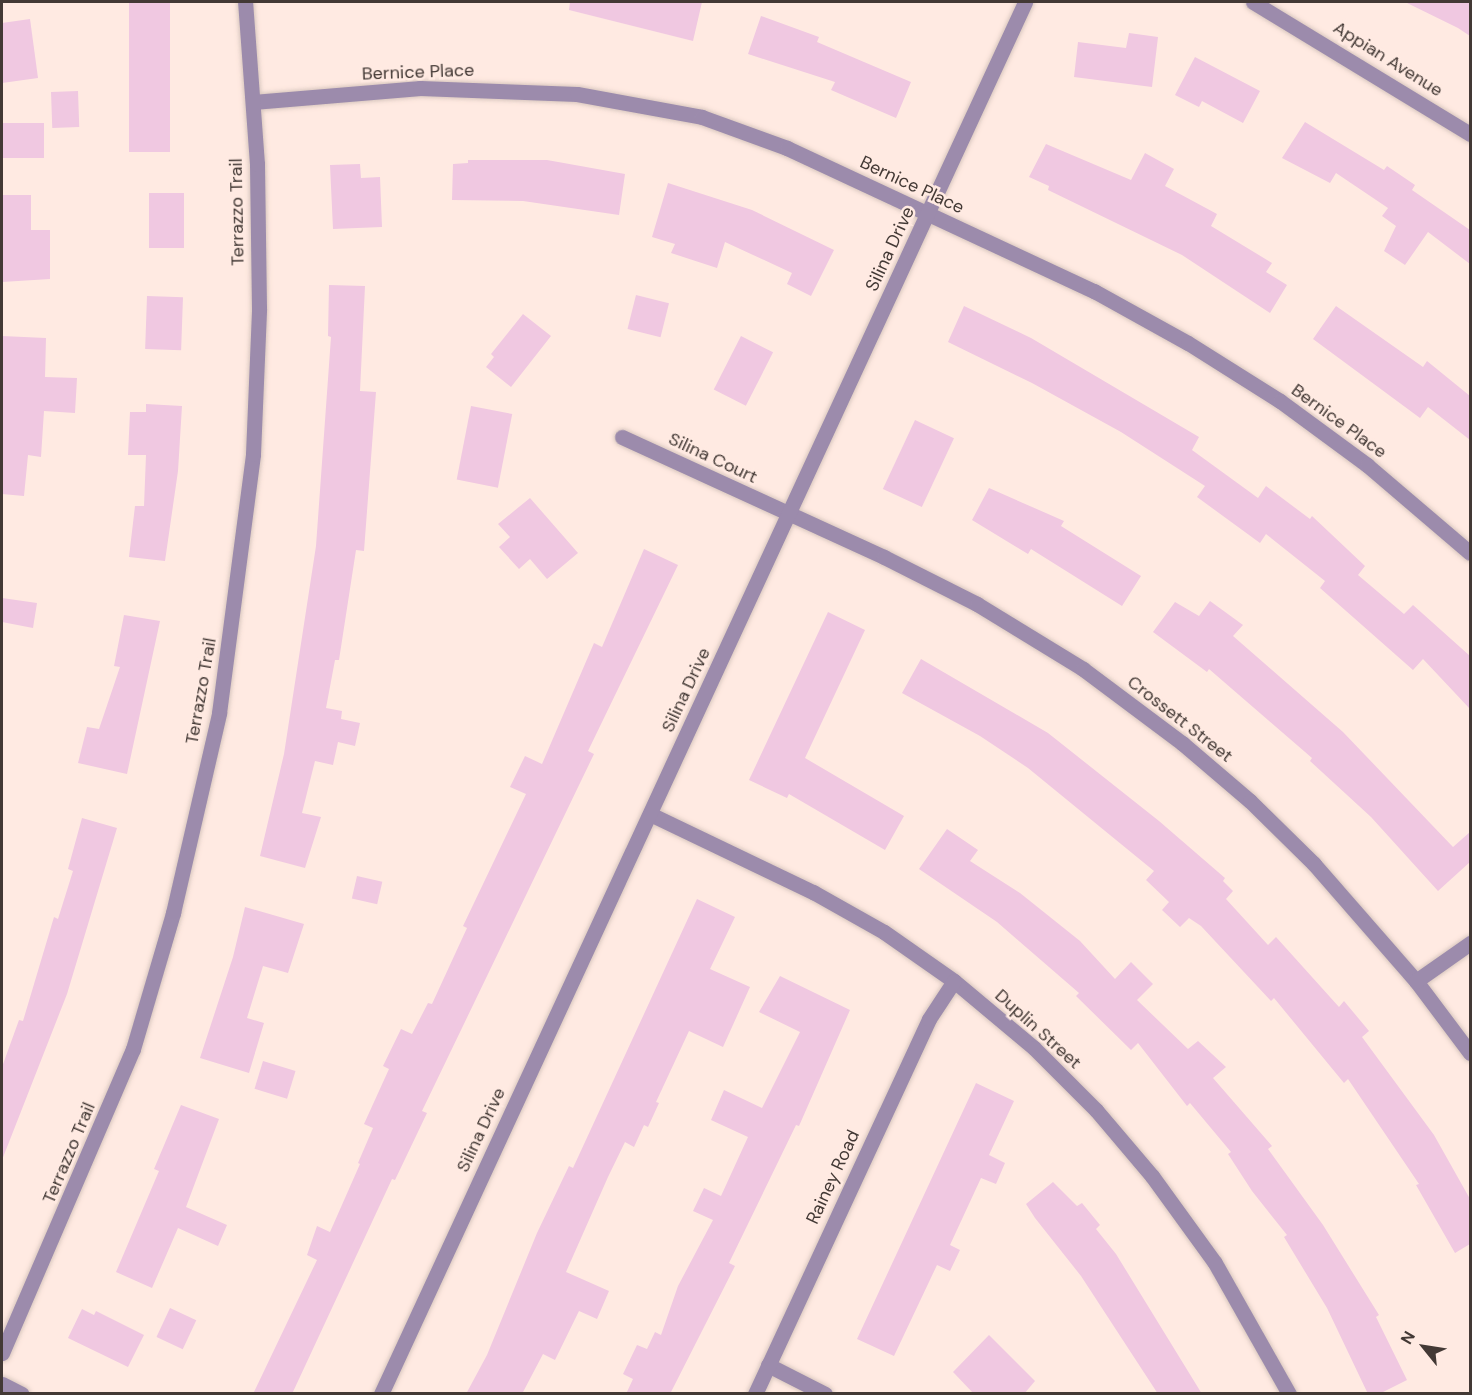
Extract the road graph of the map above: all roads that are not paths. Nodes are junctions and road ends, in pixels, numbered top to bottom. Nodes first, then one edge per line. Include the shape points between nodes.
1 (245, 2) edge
2 (1025, 2) edge
3 (1253, 2) edge
4 (253, 102) junction
5 (1470, 134) edge
6 (927, 214) junction
7 (622, 436) dead end
8 (788, 514) junction
9 (1470, 553) edge
10 (650, 814) junction
11 (1470, 943) edge
12 (954, 981) junction
13 (1416, 981) junction
14 (1470, 1053) edge
15 (2, 1353) edge
16 (768, 1365) junction
17 (2, 1384) edge
18 (22, 1394) edge
19 (381, 1394) edge
20 (755, 1394) edge
21 (825, 1394) edge
22 (1289, 1394) edge

1 - 4 street, Terrazzo Trail
2 - 6 street, Silina Drive
3 - 5 street, Appian Avenue via 1419,99
4 - 6 street, Bernice Place via 420,88 577,94 702,117 788,148
4 - 15 street, Terrazzo Trail via 259,308 253,454 219,713 173,914 133,1049
6 - 8 street, Silina Drive
6 - 9 street, Bernice Place via 1094,291 1188,343 1280,401 1367,465
7 - 8 street, Silina Court
8 - 10 street, Silina Drive
8 - 13 street, Crossett Street via 977,604 1083,669 1182,743 1250,801 1314,864
10 - 12 street, Duplin Street via 813,892 884,932
10 - 19 street, Silina Drive
11 - 13 street
12 - 16 street, Rainey Road via 929,1019
12 - 22 street, Duplin Street via 1034,1048 1096,1110 1152,1176 1215,1263
13 - 14 street, Crossett Street
16 - 20 street, Rainey Road
16 - 21 street
17 - 18 street

